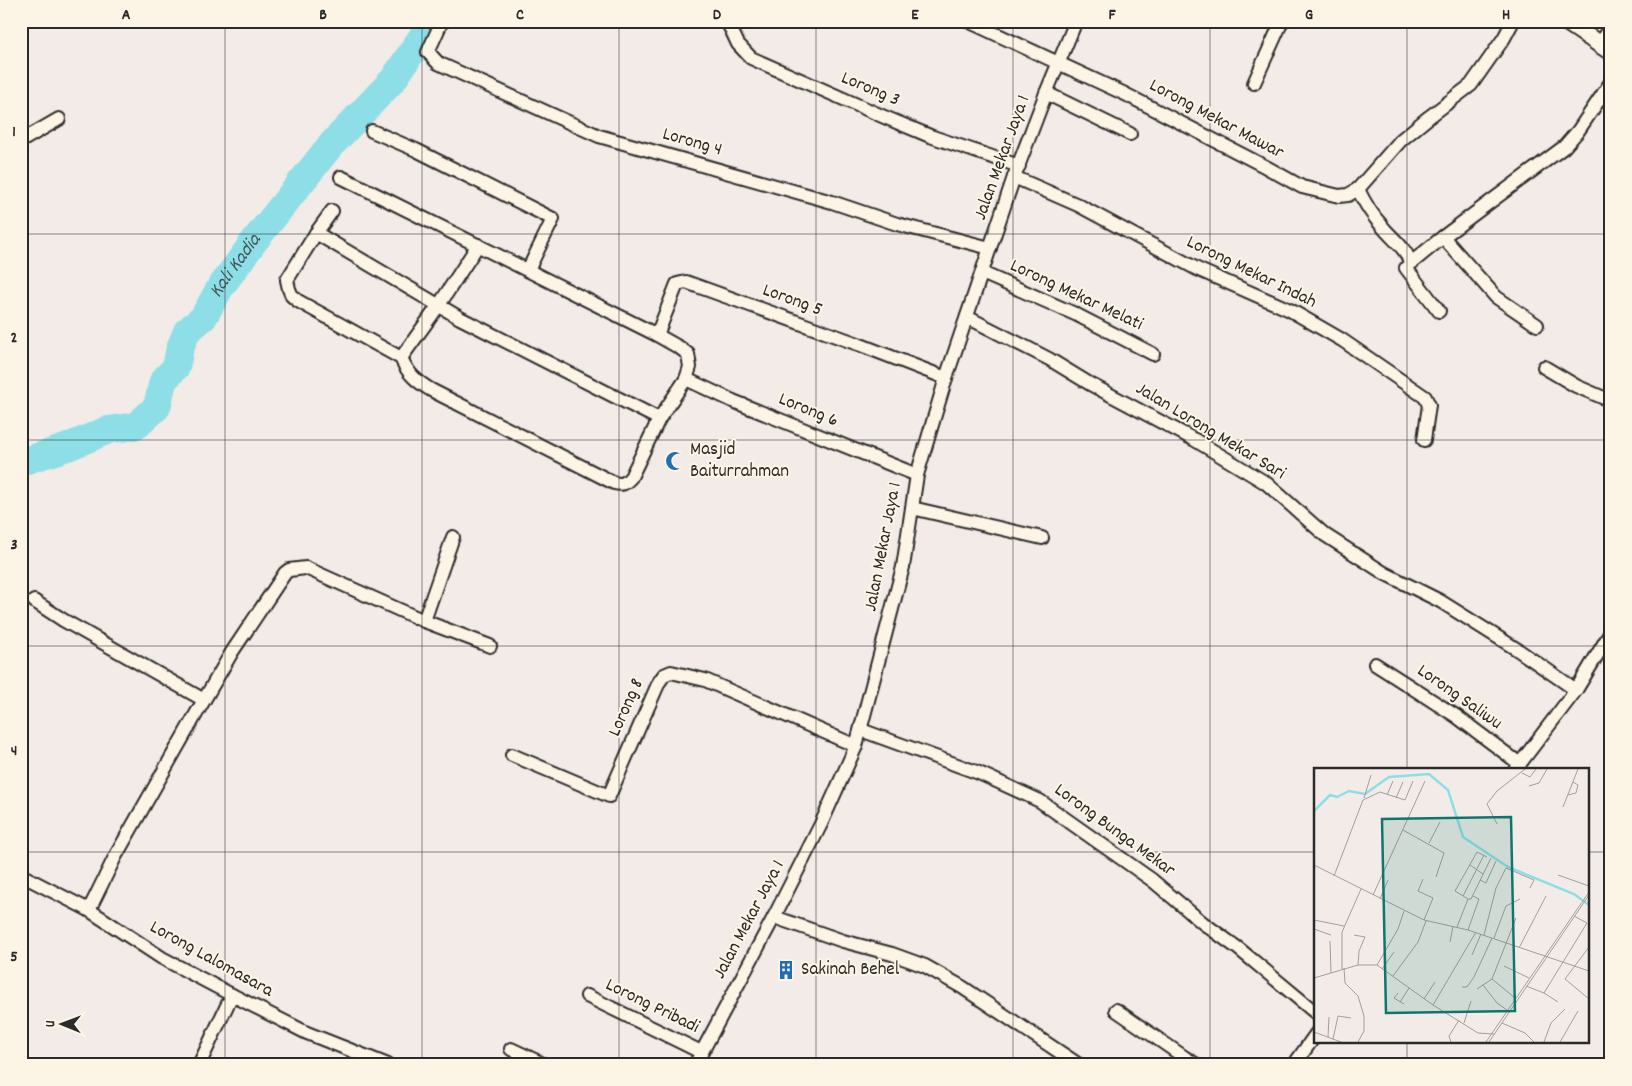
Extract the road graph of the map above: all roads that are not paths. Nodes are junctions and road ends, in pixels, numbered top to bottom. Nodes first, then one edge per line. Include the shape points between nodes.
1 (442, 21) edge
2 (727, 21) edge
3 (968, 21) edge
4 (1076, 21) edge
5 (1282, 21) edge
6 (1513, 21) edge
7 (1565, 21) edge
8 (1601, 21) edge
9 (1611, 29) edge
10 (1605, 48) edge
11 (1059, 62) junction
12 (1611, 82) edge
13 (1254, 83) dead end
14 (1046, 93) junction
15 (59, 119) dead end
16 (372, 131) dead end
17 (1130, 134) dead end
18 (21, 140) edge
19 (1016, 172) junction
20 (341, 177) dead end
21 (1358, 189) junction
22 (332, 211) dead end
23 (316, 233) junction
24 (1443, 237) junction
25 (478, 245) junction
26 (990, 248) junction
27 (1410, 264) junction
28 (528, 270) junction
29 (982, 273) junction
30 (439, 305) junction
31 (1440, 311) dead end
32 (967, 318) junction
33 (1537, 325) dead end
34 (657, 335) junction
35 (1154, 354) dead end
36 (402, 358) junction
37 (1544, 367) dead end
38 (946, 378) junction
39 (686, 379) junction
40 (1611, 401) edge
41 (659, 419) junction
42 (1424, 440) dead end
43 (917, 475) junction
44 (912, 508) junction
45 (453, 537) dead end
46 (1042, 538) dead end
47 (34, 601) dead end
48 (424, 621) junction
49 (1611, 632) edge
50 (490, 646) dead end
51 (1375, 664) dead end
52 (1576, 690) junction
53 (204, 700) junction
54 (861, 730) junction
55 (856, 746) junction
56 (512, 755) dead end
57 (1518, 767) edge
58 (21, 875) edge
59 (89, 910) junction
60 (774, 917) junction
61 (232, 995) junction
62 (587, 996) dead end
63 (1116, 1010) dead end
64 (1314, 1011) edge
65 (1314, 1037) edge
66 (511, 1049) dead end
67 (701, 1052) junction
68 (199, 1065) edge
69 (388, 1065) edge
70 (545, 1065) edge
71 (695, 1065) edge
72 (1079, 1065) edge
73 (1197, 1065) edge
74 (1294, 1065) edge

1 - 26 street, Lorong 4 via 428,52 438,63 599,136 832,202 897,224
2 - 19 street, Lorong 3 via 738,44 751,58
3 - 11 street, Lorong Mekar Mawar
4 - 11 street, Jalan Mekar Jaya 1
5 - 13 street
6 - 21 street via 1471,85 1401,140
7 - 10 street
8 - 9 street
9 - 10 street
11 - 14 street, Jalan Mekar Jaya 1
11 - 21 street, Lorong Mekar Mawar via 1302,188 1340,196 1348,196
12 - 24 street via 1564,147
14 - 17 street
14 - 19 street, Jalan Mekar Jaya 1
15 - 18 street
16 - 28 street via 553,219
19 - 26 street, Jalan Mekar Jaya 1
19 - 42 street, Lorong Mekar Indah via 1197,269 1290,310 1342,340 1425,397 1429,405
20 - 25 street
21 - 27 street via 1382,228 1405,252
22 - 23 street
23 - 30 street
23 - 36 street via 287,280 292,296
24 - 27 street
24 - 33 street via 1496,297
25 - 28 street
25 - 30 street
26 - 29 street, Jalan Mekar Jaya 1
27 - 31 street via 1406,268
28 - 34 street
29 - 32 street, Jalan Mekar Jaya 1
29 - 35 street, Lorong Mekar Melati via 1075,314
30 - 36 street
30 - 41 street
32 - 38 street, Jalan Mekar Jaya 1
32 - 52 street, Jalan Lorong Mekar Sari via 1195,440 1266,483 1325,535 1384,573 1440,601
34 - 38 street, Lorong 5 via 677,284 686,282
34 - 39 street via 688,354 690,367
36 - 41 street via 416,381 431,390 621,485 631,477
37 - 40 street
38 - 43 street, Jalan Mekar Jaya 1
39 - 41 street
39 - 43 street, Lorong 6
43 - 44 street, Jalan Mekar Jaya 1
44 - 46 street
44 - 54 street, Jalan Mekar Jaya 1 via 903,567
45 - 48 street
47 - 53 street
48 - 50 street
48 - 53 street via 306,568 289,570
49 - 52 street
51 - 57 street, Lorong Saliwu via 1456,716
52 - 57 street
53 - 59 street via 115,857
54 - 55 street, Jalan Mekar Jaya 1
54 - 64 street, Lorong Bunga Mekar via 979,773 1040,801 1152,880
55 - 56 street, Lorong 8 via 705,680 671,672 658,682 609,796
55 - 60 street, Jalan Mekar Jaya 1
58 - 59 street, Lorong Lalomasara
59 - 61 street, Lorong Lalomasara via 162,958
60 - 67 street, Jalan Mekar Jaya 1
60 - 72 street via 925,966
61 - 68 street
61 - 69 street, Lorong Lalomasara via 307,1033
62 - 67 street, Lorong Pribadi
63 - 73 street
65 - 74 street
66 - 70 street
67 - 71 street, Jalan Mekar Jaya 1

